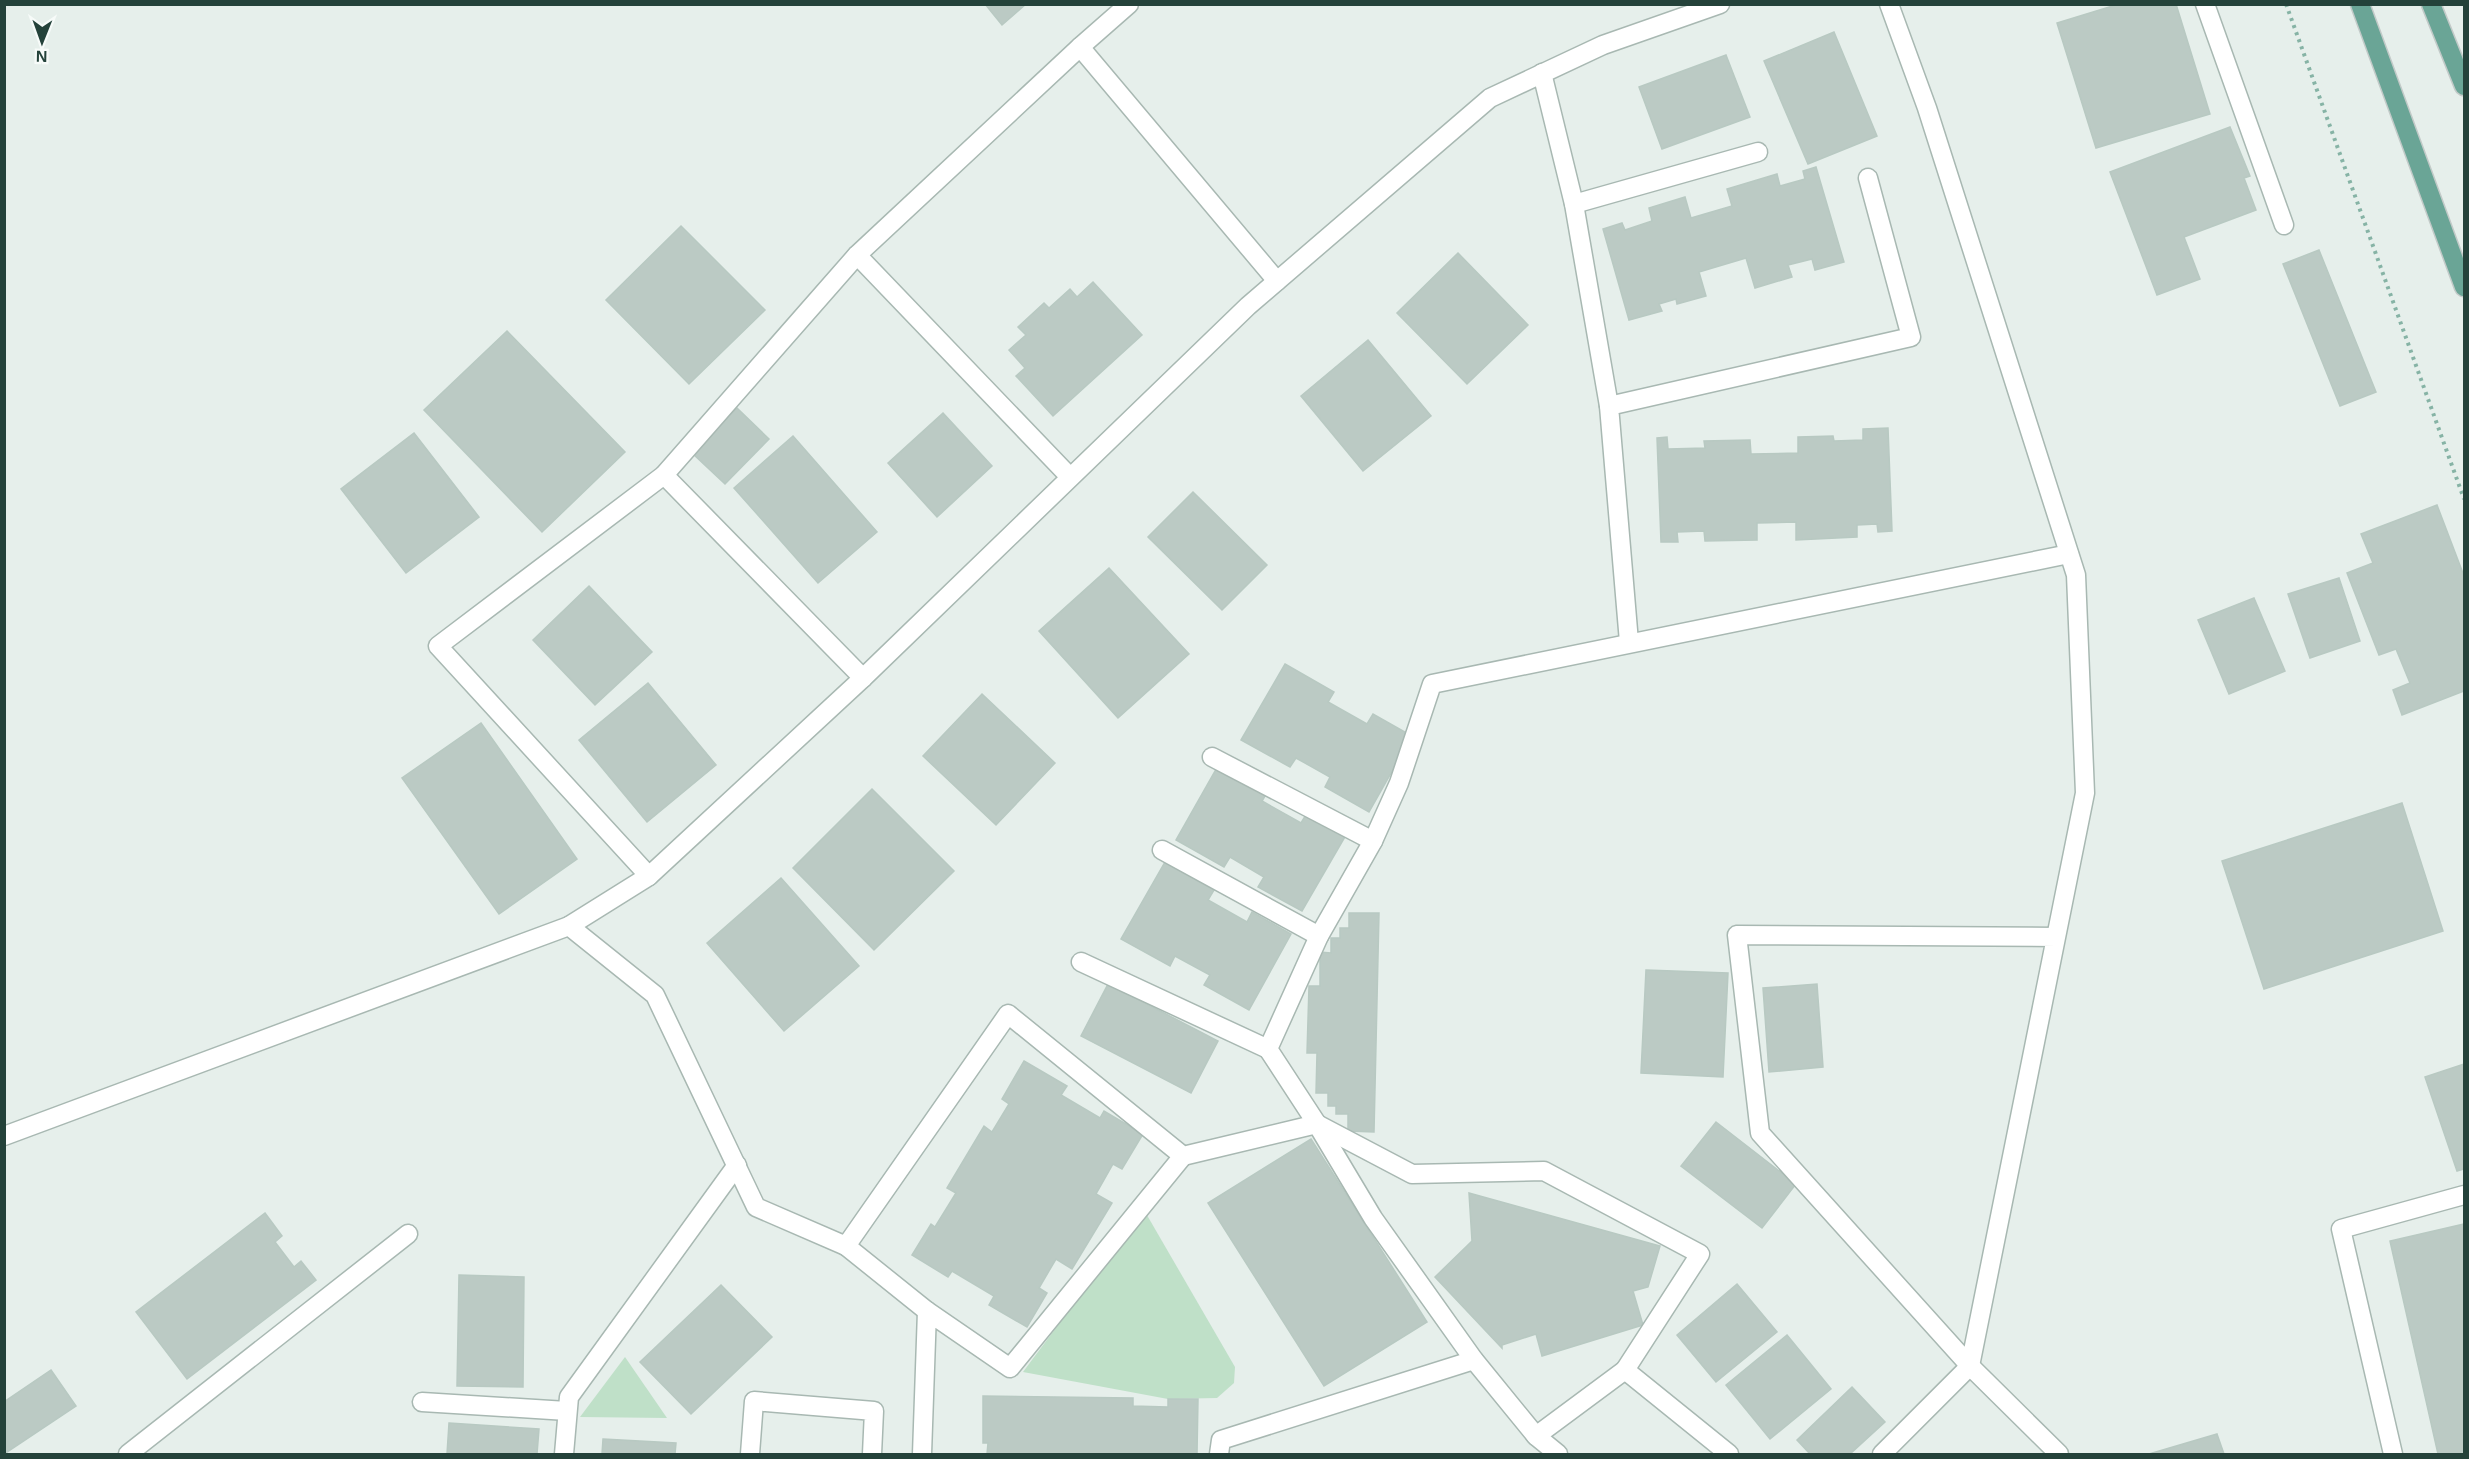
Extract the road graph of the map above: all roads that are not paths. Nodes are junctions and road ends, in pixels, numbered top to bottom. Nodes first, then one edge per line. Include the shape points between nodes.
1 (1129, 4) edge
2 (1720, 4) edge
3 (1889, 4) edge
4 (2205, 4) edge
5 (2360, 4) edge
6 (2431, 4) edge
7 (1080, 47) junction
8 (1542, 73) junction
9 (2464, 86) edge
10 (1758, 152) dead end
11 (1868, 178) dead end
12 (1574, 204) junction
13 (2284, 225) dead end
14 (857, 255) junction
15 (1277, 281) junction
16 (2464, 287) edge
17 (1609, 406) junction
18 (664, 475) junction
19 (1070, 477) junction
20 (2069, 554) junction
21 (1629, 642) junction
22 (863, 678) junction
23 (1212, 757) dead end
24 (1372, 841) junction
25 (1162, 850) dead end
26 (649, 876) junction
27 (569, 926) junction
28 (1319, 936) junction
29 (2056, 937) junction
30 (1081, 962) dead end
31 (1268, 1049) junction
32 (1317, 1124) junction
33 (4, 1137) edge
34 (1183, 1156) junction
35 (736, 1165) junction
36 (2464, 1195) edge
37 (408, 1234) dead end
38 (846, 1246) junction
39 (927, 1311) junction
40 (1474, 1360) junction
41 (1970, 1366) junction
42 (1625, 1370) junction
43 (422, 1402) dead end
44 (567, 1411) junction
45 (1536, 1436) junction
46 (128, 1455) edge
47 (564, 1455) edge
48 (750, 1455) edge
49 (872, 1455) edge
50 (922, 1455) edge
51 (1219, 1455) edge
52 (1558, 1455) edge
53 (1729, 1455) edge
54 (1882, 1455) edge
55 (2059, 1455) edge
56 (2393, 1455) edge

1 - 7 street
2 - 8 street via 1603,45
3 - 20 street via 1927,108
4 - 13 street
5 - 16 main road
6 - 9 main road
7 - 14 street
7 - 15 street
8 - 12 street
8 - 15 street via 1490,98
10 - 12 street
11 - 17 street via 1911,337
12 - 17 street
14 - 18 street
14 - 19 street
15 - 19 street
17 - 21 street
18 - 22 street
18 - 26 street via 438,646
19 - 22 street
20 - 21 street
20 - 29 street via 2076,575 2085,793
21 - 24 street via 1432,684 1399,783
22 - 26 street
23 - 24 street
24 - 28 street
25 - 28 street
26 - 27 street
27 - 33 street
27 - 35 street via 656,995
28 - 31 street
29 - 41 street
29 - 41 street via 1737,935 1760,1133
30 - 31 street
31 - 32 street
32 - 34 street
32 - 40 street via 1373,1218
32 - 42 street via 1412,1174 1544,1171 1700,1254
34 - 38 street via 1008,1014
34 - 39 street via 1010,1368
35 - 38 street via 756,1207
35 - 44 street via 569,1397
36 - 56 street via 2341,1229
37 - 46 street
38 - 39 street
39 - 50 street
40 - 45 street
40 - 51 street via 1221,1440
41 - 54 street
41 - 55 street
42 - 45 street
42 - 53 street
43 - 44 street
44 - 47 street
45 - 52 street
48 - 49 street via 754,1401 874,1411

